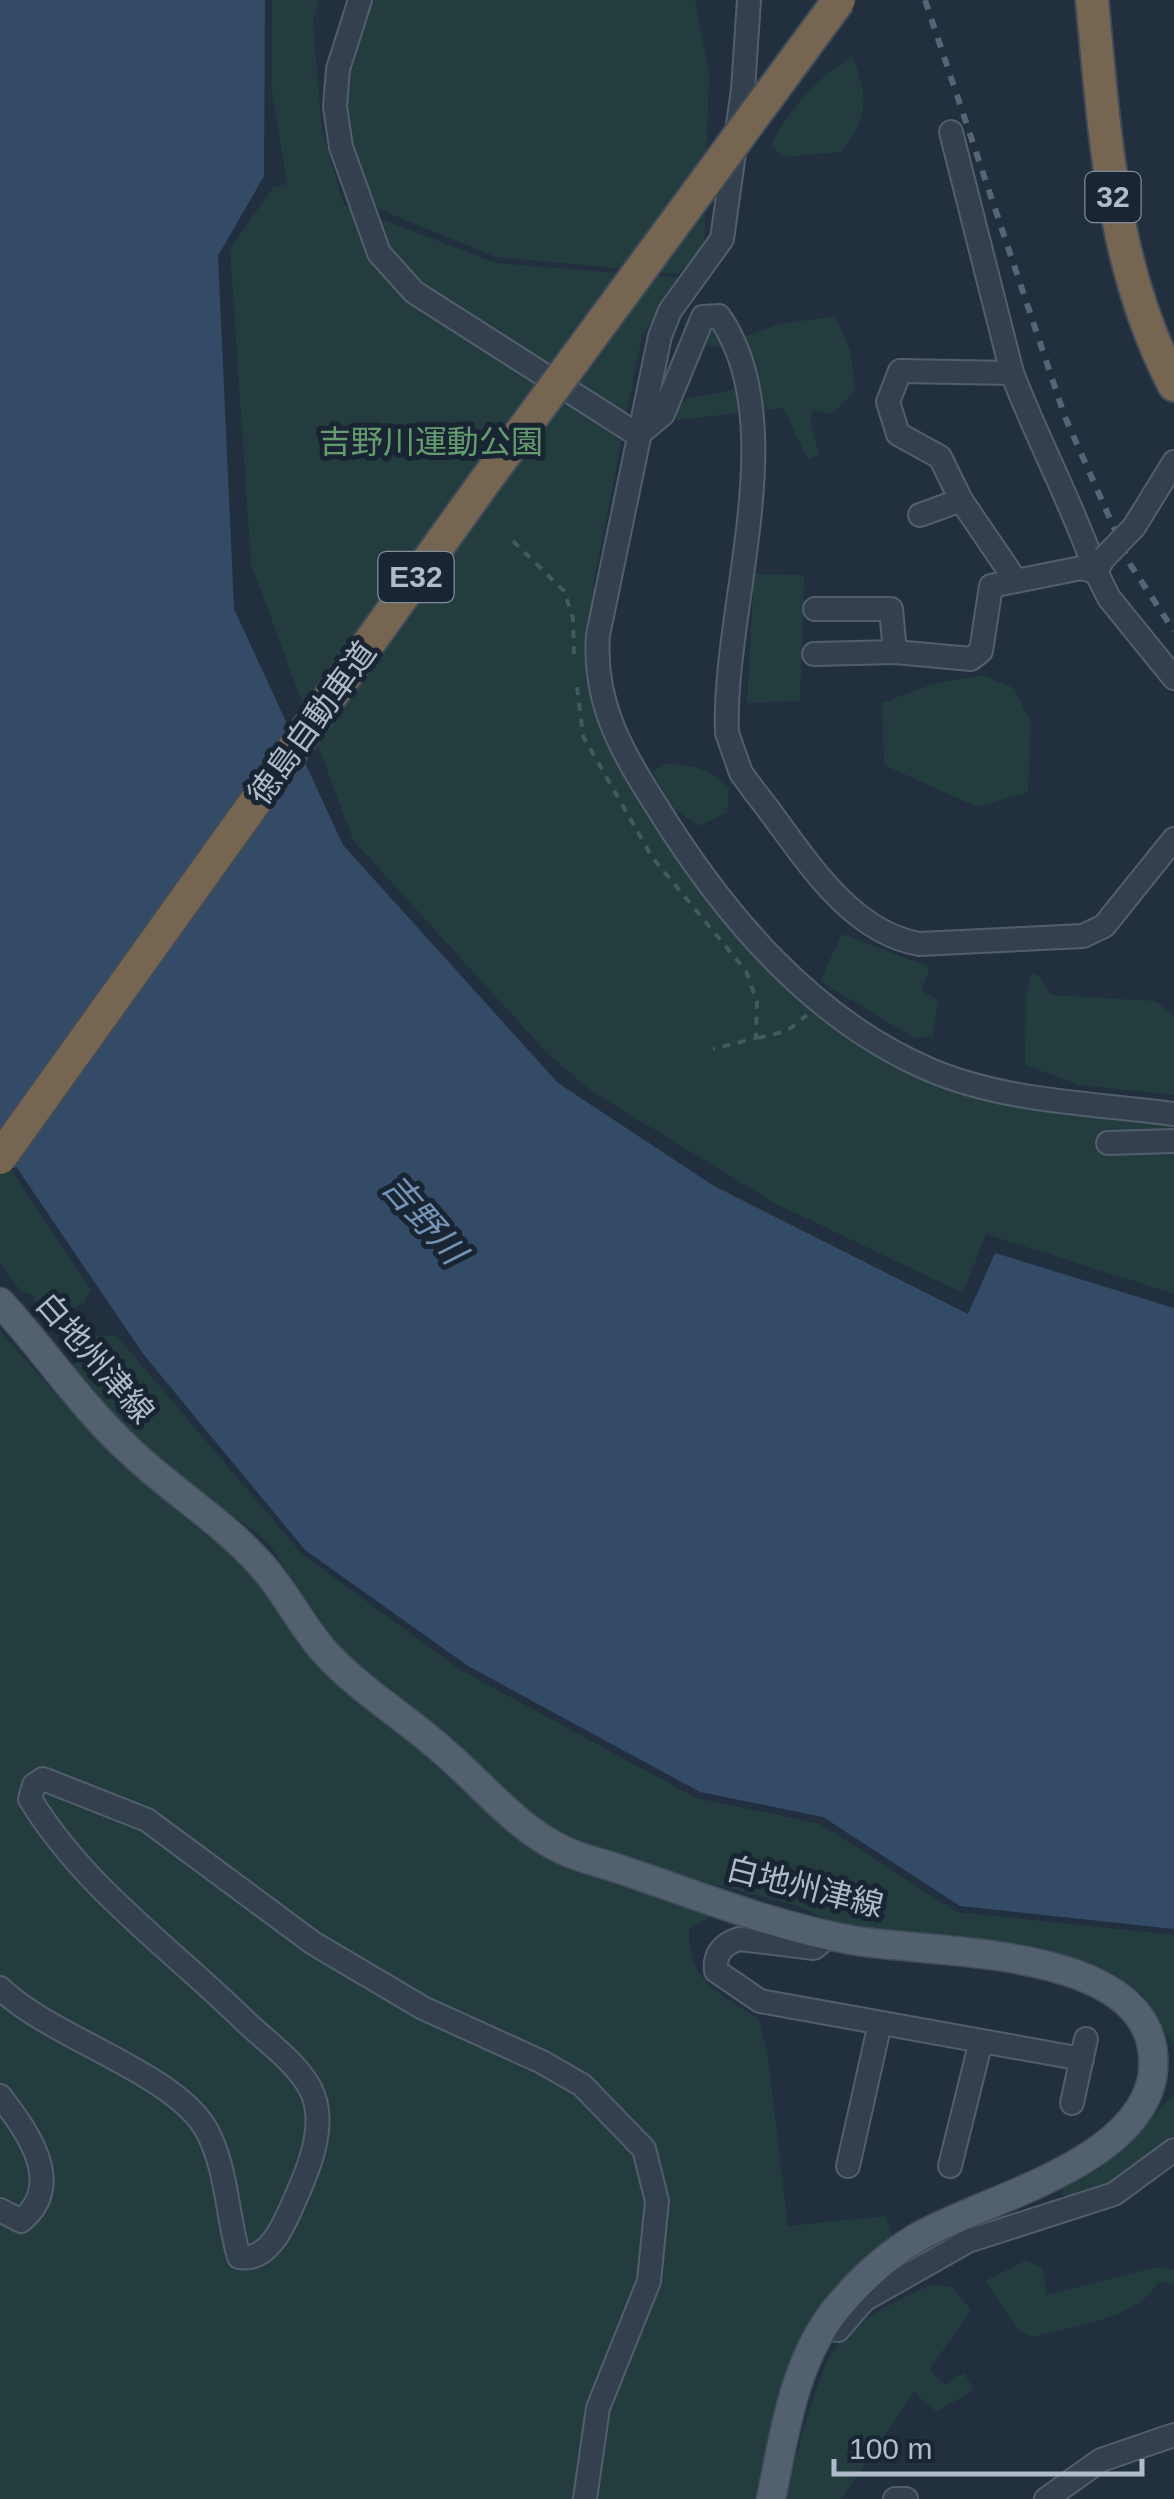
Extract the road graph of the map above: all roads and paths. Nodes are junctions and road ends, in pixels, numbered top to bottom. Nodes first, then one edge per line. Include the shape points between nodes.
1 (360, 0) edge
2 (749, 0) edge
3 (839, 0) edge
4 (1092, 0) edge
5 (951, 132) dead end
6 (1012, 373) junction
7 (1174, 385) edge
8 (638, 434) junction
9 (1174, 462) edge
10 (961, 500) junction
11 (920, 514) dead end
12 (513, 541) dead end
13 (1100, 565) junction
14 (1016, 581) junction
15 (815, 609) dead end
16 (896, 652) junction
17 (814, 654) dead end
18 (575, 663) dead end
19 (577, 678) dead end
20 (1174, 678) edge
21 (1174, 839) edge
22 (821, 1001) junction
23 (756, 1038) junction
24 (713, 1049) dead end
25 (1174, 1114) edge
26 (1174, 1141) edge
27 (1108, 1143) dead end
28 (0, 1158) edge
29 (0, 1302) edge
30 (830, 1935) junction
31 (0, 1988) edge
32 (880, 2023) junction
33 (980, 2041) junction
34 (0, 2096) edge
35 (1072, 2103) dead end
36 (1174, 2150) edge
37 (847, 2166) dead end
38 (950, 2166) dead end
39 (0, 2210) edge
40 (824, 2328) junction
41 (1174, 2435) edge
42 (585, 2499) edge
43 (771, 2499) edge
44 (895, 2499) edge
45 (906, 2499) edge
46 (1046, 2499) edge

1 - 8 street via 342,52 335,107 341,147 379,253 414,292
2 - 8 street via 722,238 670,311
3 - 28 highway, 徳島自動車道 / E32, bridge
4 - 7 highway, 32 via 1122,250
5 - 6 street
6 - 10 street via 900,371 888,402 898,434 940,457
6 - 13 street
8 - 21 street via 664,414 703,318 720,316 747,384 756,438 727,734 754,792 864,923 919,944 1084,936 1104,926
8 - 22 street via 598,635 597,678 609,724 704,880 773,960
9 - 13 street, bridge via 1134,527
10 - 11 street
10 - 14 street
12 - 18 path via 564,591
13 - 14 street
13 - 20 street via 1109,598
14 - 16 street via 991,586 982,651 971,660
15 - 16 street via 891,608
16 - 17 street
19 - 23 path via 583,736 652,857 746,971 758,1002
22 - 23 path via 787,1031
22 - 25 street via 891,1050 974,1085
23 - 24 path
26 - 27 street
29 - 30 main road, 白地州津線 via 89,1411 264,1568 356,1683 522,1823 562,1850
30 - 32 street via 814,1948 739,1938 719,1951 716,1971 760,2001
30 - 40 main road, 白地州津線 via 1002,1954 1079,1972 1141,2016 1155,2044 1152,2082 1116,2136 1084,2161 914,2240 862,2281
31 - 42 street via 38,2020 120,2061 204,2126 218,2155 238,2257 248,2259 264,2253 286,2221 310,2167 317,2123 311,2089 87,1874 30,1799 43,1779 146,1820 313,1943 423,2008 582,2086 644,2149 657,2201 648,2282 598,2408
32 - 33 street
32 - 37 street
33 - 35 street via 1084,2049
33 - 38 street
34 - 39 street via 32,2135 42,2184 21,2221
36 - 40 street via 1114,2194 968,2242 864,2300 838,2330
40 - 43 main road, 白地州津線 via 790,2408
41 - 46 street via 1102,2460
44 - 45 street

